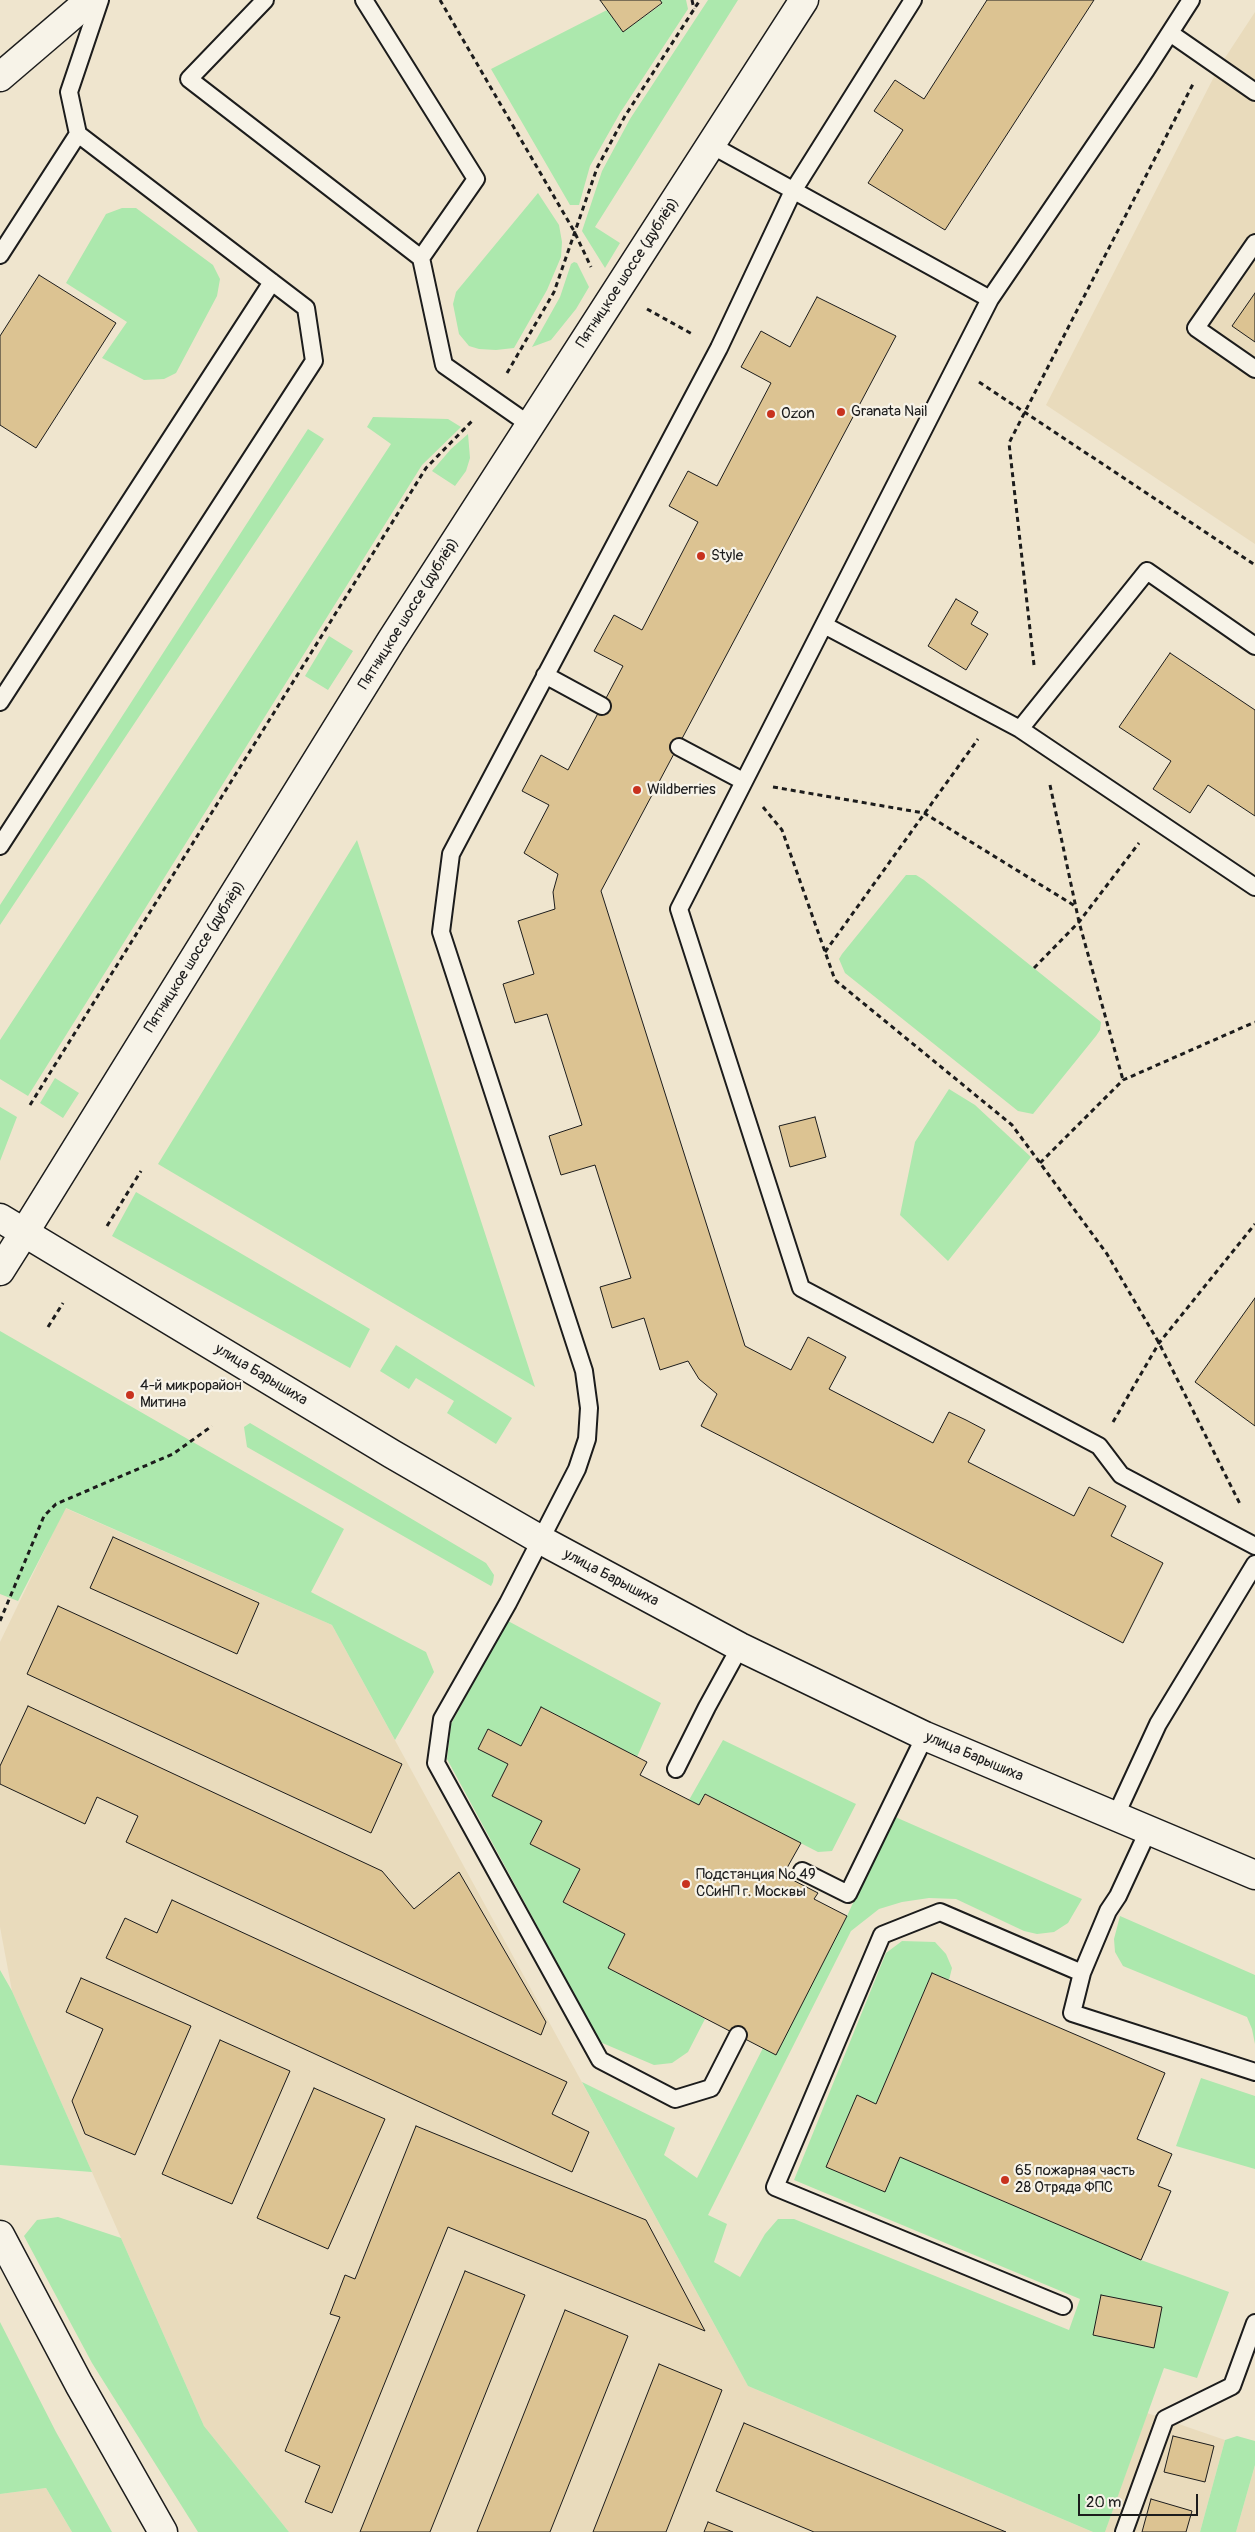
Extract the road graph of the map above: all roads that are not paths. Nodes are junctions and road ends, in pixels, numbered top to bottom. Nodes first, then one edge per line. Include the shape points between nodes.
1 (90, 0) edge
2 (100, 0) edge
3 (265, 0) edge
4 (364, 0) edge
5 (804, 0) edge
6 (913, 0) edge
7 (1191, 0) edge
8 (1170, 33) junction
9 (0, 77) edge
10 (1255, 92) edge
11 (78, 134) junction
12 (711, 145) junction
13 (793, 191) junction
14 (1255, 243) edge
15 (0, 255) edge
16 (421, 258) junction
17 (272, 282) junction
18 (990, 299) junction
19 (1255, 369) edge
20 (530, 424) junction
21 (824, 624) junction
22 (1255, 646) edge
23 (545, 676) junction
24 (0, 702) edge
25 (602, 706) dead end
26 (1020, 729) junction
27 (679, 747) dead end
28 (743, 781) junction
29 (0, 846) edge
30 (1255, 887) edge
31 (0, 1218) edge
32 (24, 1233) junction
33 (0, 1271) edge
34 (541, 1540) junction
35 (1255, 1546) edge
36 (1255, 1564) edge
37 (740, 1647) junction
38 (925, 1736) junction
39 (676, 1769) dead end
40 (1115, 1817) junction
41 (1148, 1831) junction
42 (802, 1871) dead end
43 (1255, 1875) edge
44 (1082, 1973) junction
45 (738, 2035) dead end
46 (1255, 2072) edge
47 (0, 2235) edge
48 (1063, 2306) dead end
49 (1255, 2323) edge
50 (163, 2532) edge
51 (1124, 2532) edge

1 - 9 street
2 - 11 lane via 69,92
3 - 16 lane via 189,79
4 - 16 lane via 476,179
5 - 12 street, Пятницкое шоссе (дублёр)
6 - 13 lane
7 - 8 lane
8 - 10 lane
8 - 18 lane
11 - 15 lane
11 - 17 lane
12 - 13 lane
12 - 20 street, Пятницкое шоссе (дублёр)
13 - 18 lane
13 - 23 lane via 719,348
14 - 19 lane via 1196,328
16 - 20 lane via 444,365
17 - 24 lane
17 - 29 lane via 306,308 314,361
18 - 21 lane
20 - 32 street, Пятницкое шоссе (дублёр)
21 - 26 lane
21 - 28 lane
22 - 26 lane via 1147,571
23 - 25 lane
23 - 34 lane via 451,854 441,932 584,1371 589,1408 587,1439 577,1469
26 - 30 lane
27 - 28 lane
28 - 35 lane via 679,909 801,1288 1099,1446 1121,1475
31 - 32 street, улица Барышиха
32 - 33 street, Пятницкое шоссе (дублёр)
32 - 34 street, улица Барышиха
34 - 37 street, улица Барышиха
34 - 45 lane via 442,1719 436,1763 600,2060 675,2100 711,2088
36 - 40 lane via 1158,1724
37 - 38 street, улица Барышиха
37 - 39 lane
38 - 40 street, улица Барышиха
38 - 42 lane via 848,1894
40 - 41 street, улица Барышиха
41 - 43 street, улица Барышиха
41 - 44 lane via 1108,1911
44 - 46 lane via 1072,2013
44 - 48 lane via 940,1912 882,1935 775,2187
47 - 50 street via 78,2384
49 - 51 lane via 1232,2386 1165,2419

